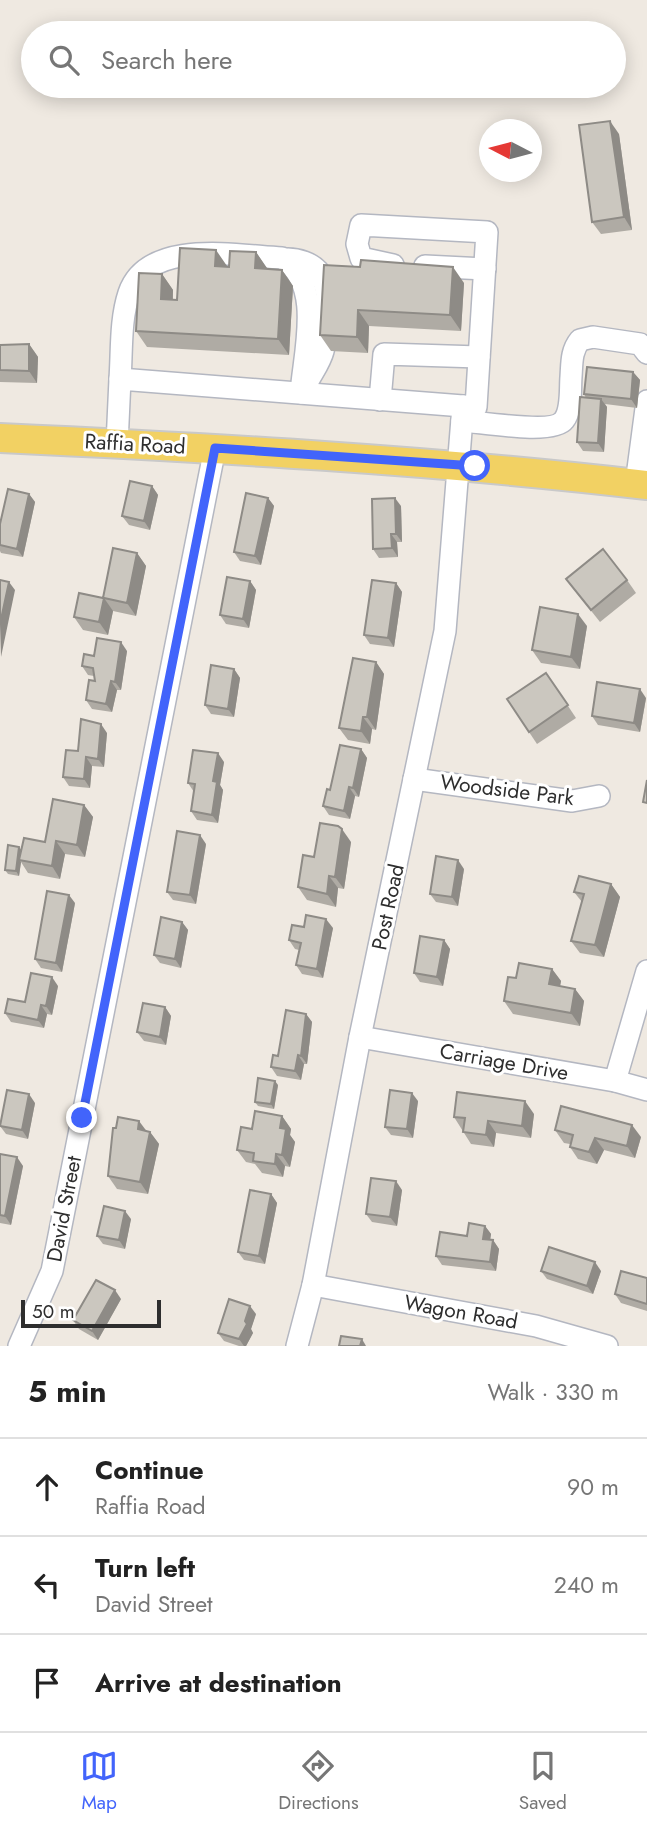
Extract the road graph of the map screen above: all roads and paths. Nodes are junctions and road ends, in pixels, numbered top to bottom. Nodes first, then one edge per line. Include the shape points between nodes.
1 (485, 269) junction
2 (647, 353) edge
3 (479, 357) junction
4 (120, 379) junction
5 (301, 393) junction
6 (380, 400) junction
7 (647, 401) edge
8 (463, 414) junction
9 (0, 438) edge
10 (117, 443) junction
11 (215, 448) junction
12 (458, 464) junction
13 (642, 485) edge
14 (414, 779) junction
15 (599, 796) dead end
16 (647, 971) edge
17 (360, 1037) junction
18 (615, 1081) junction
19 (647, 1090) edge
20 (313, 1285) junction
21 (19, 1346) edge
22 (296, 1346) edge
23 (607, 1346) edge

1 - 1 street via 487,232 361,225 356,244 361,258 382,265
1 - 3 street
2 - 8 street via 640,344 593,337 580,340 573,353 566,418 560,424 546,428
3 - 6 street via 384,354
3 - 8 street via 476,407
4 - 5 street
4 - 5 street via 124,318 130,291 143,273 166,260 193,253 282,258 294,265 305,284 308,309
4 - 10 street
5 - 6 street
6 - 8 street
7 - 13 street
8 - 12 street, Post Road
9 - 10 main road, Raffia Road
10 - 11 main road, Raffia Road
11 - 12 main road, Raffia Road
11 - 21 street, David Street via 52,1271
12 - 13 main road, Raffia Road
12 - 14 street, Post Road via 444,631
14 - 15 street, Woodside Park via 572,801
14 - 17 street, Post Road
16 - 18 street
17 - 18 street, Carriage Drive
17 - 20 street, Post Road
18 - 19 street, Carriage Drive
20 - 22 street, Post Road
20 - 23 street, Wagon Road via 536,1326

